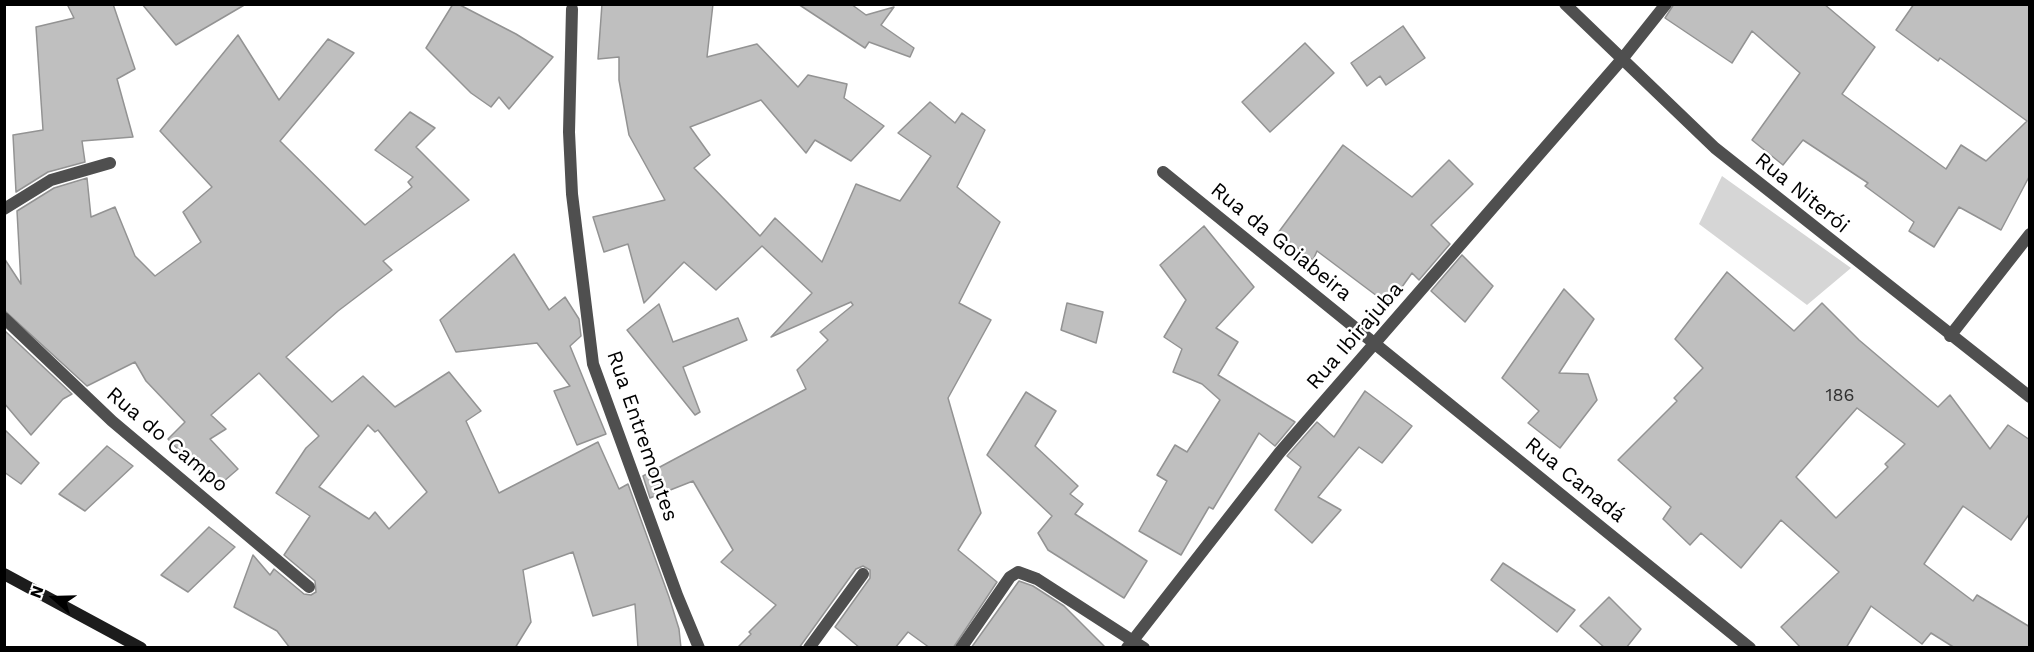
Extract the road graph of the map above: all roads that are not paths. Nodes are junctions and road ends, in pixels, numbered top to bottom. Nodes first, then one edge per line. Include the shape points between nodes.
1 (1564, 4) edge
2 (1666, 4) edge
3 (572, 9) dead end
4 (1623, 58) junction
5 (110, 163) dead end
6 (1162, 172) dead end
7 (4, 209) edge
8 (2030, 234) edge
9 (5, 321) edge
10 (1950, 336) junction
11 (1375, 342) junction
12 (2030, 397) edge
13 (4, 574) edge
14 (863, 574) dead end
15 (309, 587) dead end
16 (1130, 644) edge
17 (141, 648) edge
18 (699, 648) edge
19 (809, 648) edge
20 (961, 648) edge
21 (1144, 648) edge
22 (1750, 648) edge

1 - 4 street, Rua Niterói
2 - 4 street, Rua Ibirajuba
3 - 18 street, Rua Entremontes via 572,194 593,364
4 - 10 street, Rua Niterói via 1715,148
4 - 11 street, Rua Ibirajuba
5 - 7 street via 51,180
6 - 11 street, Rua da Goiabeira
8 - 10 street
9 - 15 street, Rua do Campo via 112,421
10 - 12 street, Rua Niterói
11 - 16 street, Rua Ibirajuba via 1280,452
11 - 22 street, Rua Canadá
13 - 17 main road
14 - 19 street
16 - 20 street via 1037,579 1018,572 1010,577
16 - 21 street

